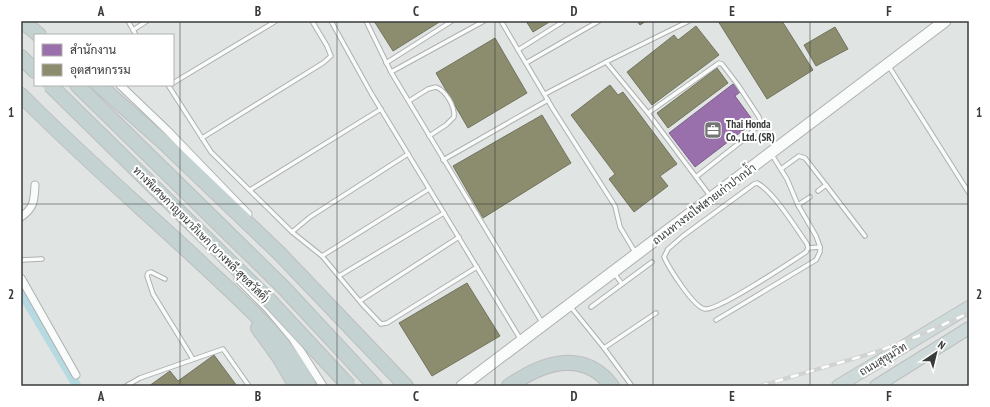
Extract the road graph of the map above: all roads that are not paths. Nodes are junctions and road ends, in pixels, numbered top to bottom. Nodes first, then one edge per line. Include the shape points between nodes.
1 (22, 21) edge
2 (128, 21) edge
3 (147, 21) edge
4 (276, 21) edge
5 (312, 21) edge
6 (331, 21) edge
7 (366, 21) edge
8 (452, 21) edge
9 (484, 21) edge
10 (501, 21) edge
11 (564, 21) edge
12 (599, 21) edge
13 (689, 21) edge
14 (945, 21) edge
15 (133, 30) junction
16 (21, 31) edge
17 (38, 34) edge
18 (135, 34) edge
19 (34, 43) edge
20 (518, 50) junction
21 (21, 57) edge
22 (606, 62) junction
23 (386, 63) junction
24 (526, 63) junction
25 (888, 64) junction
26 (34, 69) edge
27 (391, 72) junction
28 (174, 82) edge
29 (51, 86) edge
30 (62, 86) edge
31 (78, 86) edge
32 (100, 86) edge
33 (121, 86) edge
34 (169, 86) edge
35 (545, 94) junction
36 (21, 95) edge
37 (548, 100) junction
38 (409, 101) junction
39 (381, 109) junction
40 (648, 113) junction
41 (429, 136) junction
42 (202, 138) junction
43 (771, 153) junction
44 (408, 154) junction
45 (444, 160) junction
46 (781, 169) junction
47 (696, 177) junction
48 (35, 185) dead end
49 (826, 185) junction
50 (429, 189) junction
51 (250, 190) junction
52 (818, 191) dead end
53 (969, 193) edge
54 (810, 197) dead end
55 (712, 198) junction
56 (798, 205) junction
57 (444, 213) junction
58 (21, 217) edge
59 (292, 232) junction
60 (865, 236) dead end
61 (458, 237) junction
62 (820, 247) junction
63 (808, 248) junction
64 (637, 254) junction
65 (322, 256) junction
66 (42, 259) dead end
67 (21, 260) edge
68 (652, 262) dead end
69 (477, 267) junction
70 (613, 272) junction
71 (212, 274) junction
72 (339, 276) junction
73 (21, 278) edge
74 (165, 279) dead end
75 (622, 284) junction
76 (360, 300) junction
77 (569, 305) junction
78 (591, 307) dead end
79 (967, 311) edge
80 (656, 313) dead end
81 (716, 320) dead end
82 (544, 325) junction
83 (969, 328) edge
84 (522, 341) junction
85 (604, 348) junction
86 (193, 359) junction
87 (76, 375) dead end
88 (126, 386) edge
89 (249, 386) edge
90 (296, 386) edge
91 (309, 386) edge
92 (323, 386) edge
93 (349, 386) edge
94 (375, 386) edge
95 (406, 386) edge
96 (413, 386) edge
97 (462, 386) edge
98 (509, 386) edge
99 (612, 386) edge
100 (632, 386) edge
101 (838, 386) edge
102 (876, 386) edge

1 - 17 highway
2 - 15 lane
3 - 15 lane
4 - 28 lane
5 - 42 lane via 331,56
6 - 39 lane
7 - 23 lane
8 - 23 lane
9 - 27 lane
10 - 20 lane
11 - 20 lane
12 - 24 lane
13 - 22 lane
14 - 25 main road, ถนนทางรถไฟสายเก่าปากน้ำ
15 - 18 lane
16 - 19 highway
20 - 24 lane
21 - 26 highway
22 - 35 lane
22 - 40 lane
23 - 27 lane
24 - 35 lane
25 - 43 main road, ถนนทางรถไฟสายเก่าปากน้ำ
25 - 53 lane
27 - 38 lane
29 - 93 highway, ทางพิเศษกาญจนาภิเษก (บางพลี-สุขสวัสดิ์), bridge via 249,280
30 - 92 street via 63,91 89,123 268,309 293,339
31 - 94 highway, ทางพิเศษกาญจนาภิเษก (บางพลี-สุขสวัสดิ์) via 283,287
32 - 95 highway via 162,140 274,247
33 - 96 street via 167,130
34 - 42 lane
35 - 37 lane
36 - 71 highway
37 - 45 lane
37 - 64 lane via 615,206 620,227
38 - 41 lane
38 - 41 lane via 436,87 441,89 449,100 455,111 454,117
39 - 44 lane
39 - 51 lane
40 - 47 lane
40 - 47 lane via 718,63 722,64 738,85 759,117 759,125
41 - 45 lane
42 - 51 lane via 211,152
43 - 46 lane
43 - 55 main road, ถนนทางรถไฟสายเก่าปากน้ำ
44 - 50 lane
44 - 59 lane via 310,217
45 - 82 lane
46 - 49 lane via 802,156
46 - 56 lane
47 - 55 lane
48 - 58 street via 34,202 28,212
49 - 52 lane
49 - 60 lane
50 - 57 lane
50 - 65 lane
51 - 59 lane
54 - 56 lane
55 - 64 main road, ถนนทางรถไฟสายเก่าปากน้ำ
56 - 62 lane
57 - 61 lane
57 - 72 lane
59 - 65 lane
61 - 69 lane
61 - 76 lane
62 - 63 lane
62 - 81 lane via 816,260
63 - 63 lane via 806,252 731,299 709,309 701,308 689,296 664,257 668,249 683,236 757,183 767,190
64 - 70 main road, ถนนทางรถไฟสายเก่าปากน้ำ
65 - 72 lane
66 - 67 lane
68 - 75 lane
69 - 76 lane via 387,323 381,324
69 - 84 lane
70 - 75 lane
70 - 77 main road, ถนนทางรถไฟสายเก่าปากน้ำ
71 - 90 highway via 265,336
71 - 91 highway via 278,337
72 - 76 lane
73 - 87 street
74 - 86 lane via 151,272 147,276 153,294
75 - 78 lane
77 - 82 main road, ถนนทางรถไฟสายเก่าปากน้ำ
77 - 85 lane
79 - 101 highway, ถนนสุขุมวิท
80 - 85 lane
82 - 84 main road, ถนนทางรถไฟสายเก่าปากน้ำ
83 - 102 highway, ถนนสุขุมวิท
84 - 97 main road, ถนนทางรถไฟสายเก่าปากน้ำ
85 - 100 lane
86 - 88 lane via 140,378
86 - 89 lane via 222,349
98 - 99 highway via 532,371 570,362 592,368

